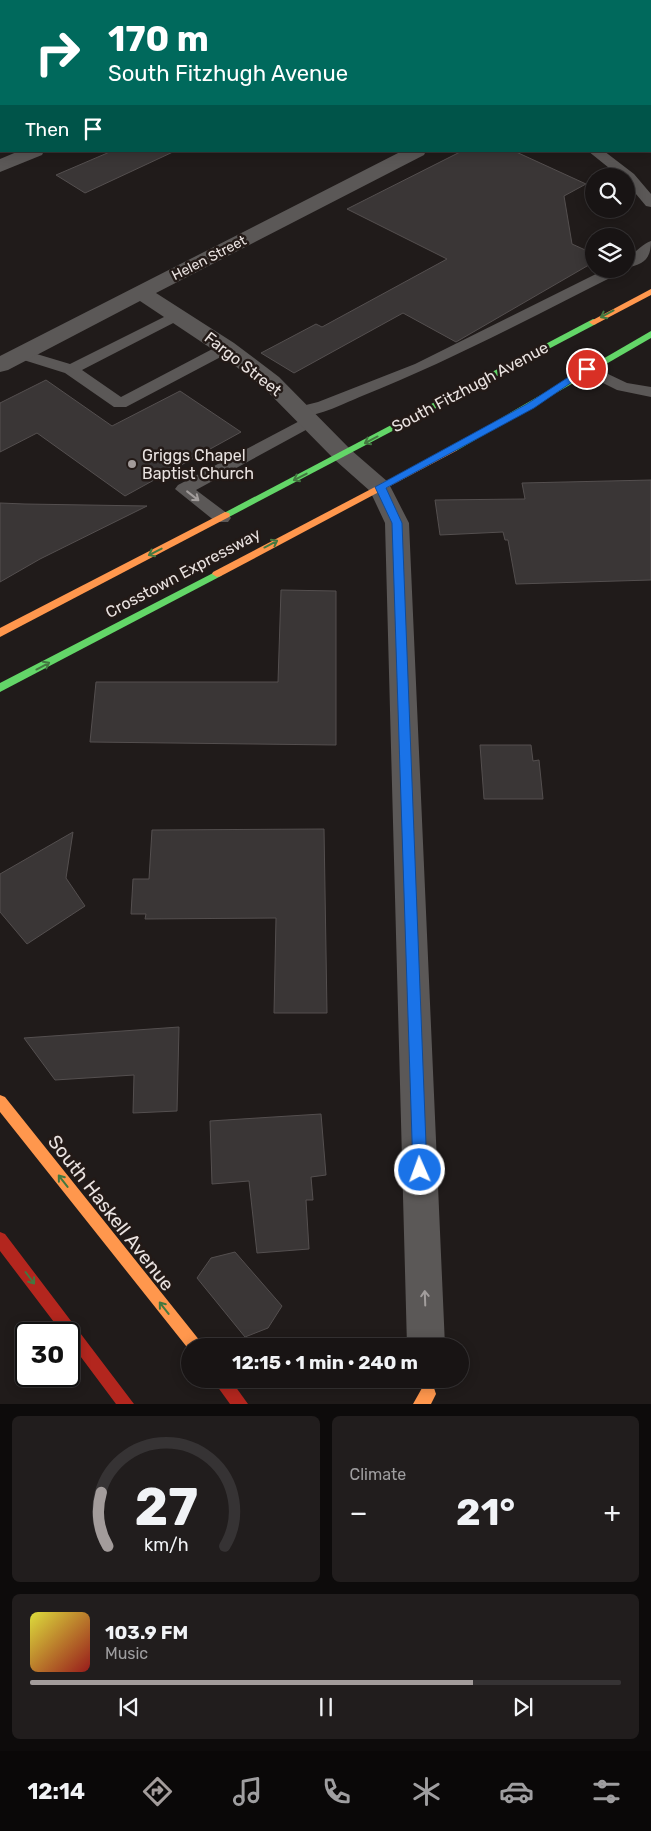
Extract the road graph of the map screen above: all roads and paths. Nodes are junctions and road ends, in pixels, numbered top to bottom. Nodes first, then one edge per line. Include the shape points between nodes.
1 (33, 152) edge
2 (415, 152) edge
3 (596, 152) edge
4 (0, 166) edge
5 (651, 202) edge
6 (651, 245) edge
7 (635, 260) edge
8 (599, 278) edge
9 (651, 292) edge
10 (141, 293) junction
11 (176, 316) junction
12 (651, 334) edge
13 (226, 348) junction
14 (20, 354) junction
15 (0, 365) edge
16 (587, 369) junction
17 (71, 370) junction
18 (651, 392) edge
19 (305, 416) junction
20 (343, 455) junction
21 (380, 487) junction
22 (222, 518) junction
23 (0, 633) edge
24 (0, 688) edge
25 (0, 1101) edge
26 (0, 1239) edge
27 (189, 1338) edge
28 (426, 1338) edge
29 (227, 1388) edge
30 (126, 1404) edge
31 (240, 1404) edge

1 - 4 street
2 - 10 street, Helen Street
3 - 5 lane via 629,177
6 - 7 lane
8 - 19 lane via 421,367
9 -> 20 main road, South Fitzhugh Avenue
10 - 11 street, Fargo Street
10 - 14 street, Helen Street
11 - 13 street, Fargo Street
11 - 17 lane
12 - 16 main road
13 - 17 lane via 120,404
13 - 19 street, Fargo Street via 271,382
14 - 15 street, Helen Street
14 - 17 lane
16 - 18 lane via 623,387
16 - 21 main road via 530,406
19 - 20 street, Fargo Street
19 -> 22 lane via 184,489
20 - 21 street, Fargo Street
20 -> 22 main road, Crosstown Expressway
24 -> 21 main road, Crosstown Expressway
28 -> 21 street via 397,523
22 -> 23 main road, Crosstown Expressway
27 -> 25 main road, South Haskell Avenue
26 -> 30 main road
29 - 31 main road

